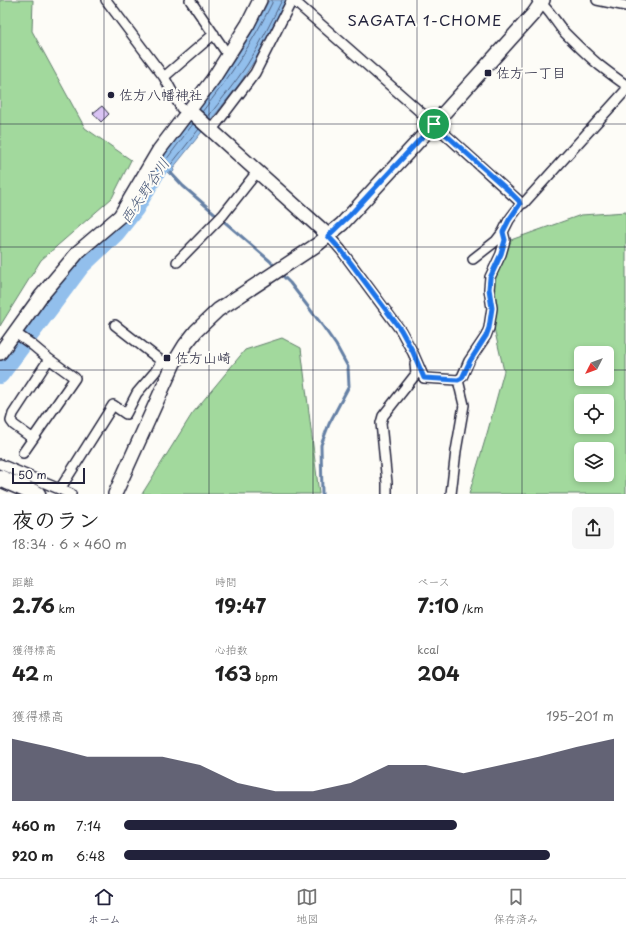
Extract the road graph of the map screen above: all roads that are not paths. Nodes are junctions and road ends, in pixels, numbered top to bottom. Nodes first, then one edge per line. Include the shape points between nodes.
1 (106, 0) edge
2 (190, 0) edge
3 (260, 0) edge
4 (292, 0) edge
5 (597, 0) edge
6 (540, 1) edge
7 (626, 6) edge
8 (214, 34) junction
9 (228, 55) junction
10 (164, 77) junction
11 (626, 85) edge
12 (626, 90) edge
13 (189, 110) junction
14 (434, 124) junction
15 (211, 131) junction
16 (257, 172) junction
17 (520, 204) junction
18 (503, 232) junction
19 (328, 236) junction
20 (473, 259) dead end
21 (177, 262) dead end
22 (115, 325) dead end
23 (17, 334) junction
24 (0, 353) edge
25 (49, 360) junction
26 (417, 362) junction
27 (168, 364) junction
28 (458, 380) junction
29 (32, 438) junction
30 (23, 453) dead end
31 (0, 464) edge
32 (0, 478) edge
33 (60, 489) junction
34 (37, 494) edge
35 (71, 494) edge
36 (115, 494) edge
37 (386, 494) edge
38 (451, 494) edge

1 - 10 street
2 - 8 street
3 - 9 street
4 - 14 street
4 - 15 street via 255,73
5 - 7 street
6 - 11 street via 571,39
6 - 14 street via 528,18
8 - 9 street
8 - 10 street
9 - 13 street via 213,80
10 - 13 street via 182,108
12 - 17 street via 524,203
13 - 15 street
13 - 23 street via 159,150 120,216 79,251 41,296
14 - 17 street
14 - 19 street via 346,220
15 - 16 street
16 - 19 street
16 - 21 street via 220,218
17 - 18 street
18 - 20 street via 496,241
18 - 28 street via 505,240 490,278 492,308 489,328 462,378
19 - 26 street via 401,330
19 - 27 street via 207,319
22 - 27 street
23 - 24 street
23 - 25 street
25 - 29 street via 12,414 11,421 14,425
25 - 29 street via 75,378
26 - 28 street via 424,378
26 - 37 street via 414,364 416,374 383,416 381,423 388,483
27 - 33 street via 155,372 137,393 126,414 113,405
27 - 36 street
28 - 38 street via 464,405
29 - 30 street
31 - 33 street
32 - 34 highway
33 - 35 street

